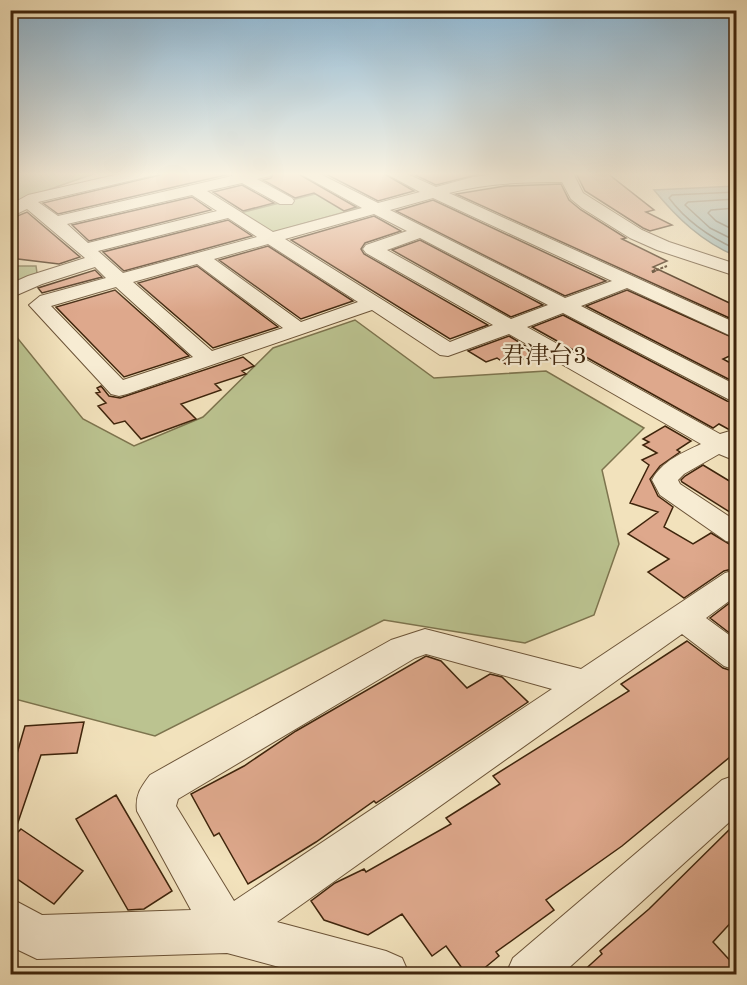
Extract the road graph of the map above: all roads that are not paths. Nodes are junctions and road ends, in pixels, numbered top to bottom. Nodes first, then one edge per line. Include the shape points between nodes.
1 (51, 219) edge
2 (68, 219) edge
3 (209, 219) edge
4 (239, 219) edge
5 (343, 219) edge
6 (395, 219) edge
7 (491, 219) edge
8 (610, 219) edge
9 (55, 222) junction
10 (421, 232) junction
11 (270, 238) junction
12 (91, 255) junction
13 (200, 258) junction
14 (736, 270) edge
15 (120, 280) junction
16 (629, 281) junction
17 (10, 292) edge
18 (373, 303) junction
19 (566, 306) junction
20 (510, 327) junction
21 (299, 330) junction
22 (736, 331) edge
23 (208, 359) junction
24 (736, 394) edge
25 (731, 444) edge
26 (736, 534) edge
27 (736, 581) edge
28 (684, 619) junction
29 (736, 657) edge
30 (585, 684) junction
31 (736, 792) edge
32 (10, 920) edge
33 (227, 931) junction
34 (386, 975) edge
35 (529, 975) edge

1 - 9 street
2 - 9 street
3 - 12 street
4 - 11 street
5 - 11 street
6 - 10 street
7 - 16 street
8 - 14 street via 663,246
9 - 12 street
10 - 19 street
10 - 20 street via 372,249
11 - 13 street
11 - 18 street
12 - 15 street
12 - 17 street
13 - 15 street
13 - 21 street
15 - 23 street
15 - 23 street via 39,305 119,389
16 - 19 street
16 - 22 street
18 - 20 street via 448,350
18 - 21 street
19 - 20 street
19 - 24 street
20 - 25 street
21 - 23 street
25 - 26 street via 675,468 665,480 669,489
27 - 28 street
28 - 29 street
28 - 30 street
30 - 33 street
30 - 33 street via 425,640 164,787 155,800 157,811
31 - 35 street
32 - 33 street via 37,937
33 - 34 street

